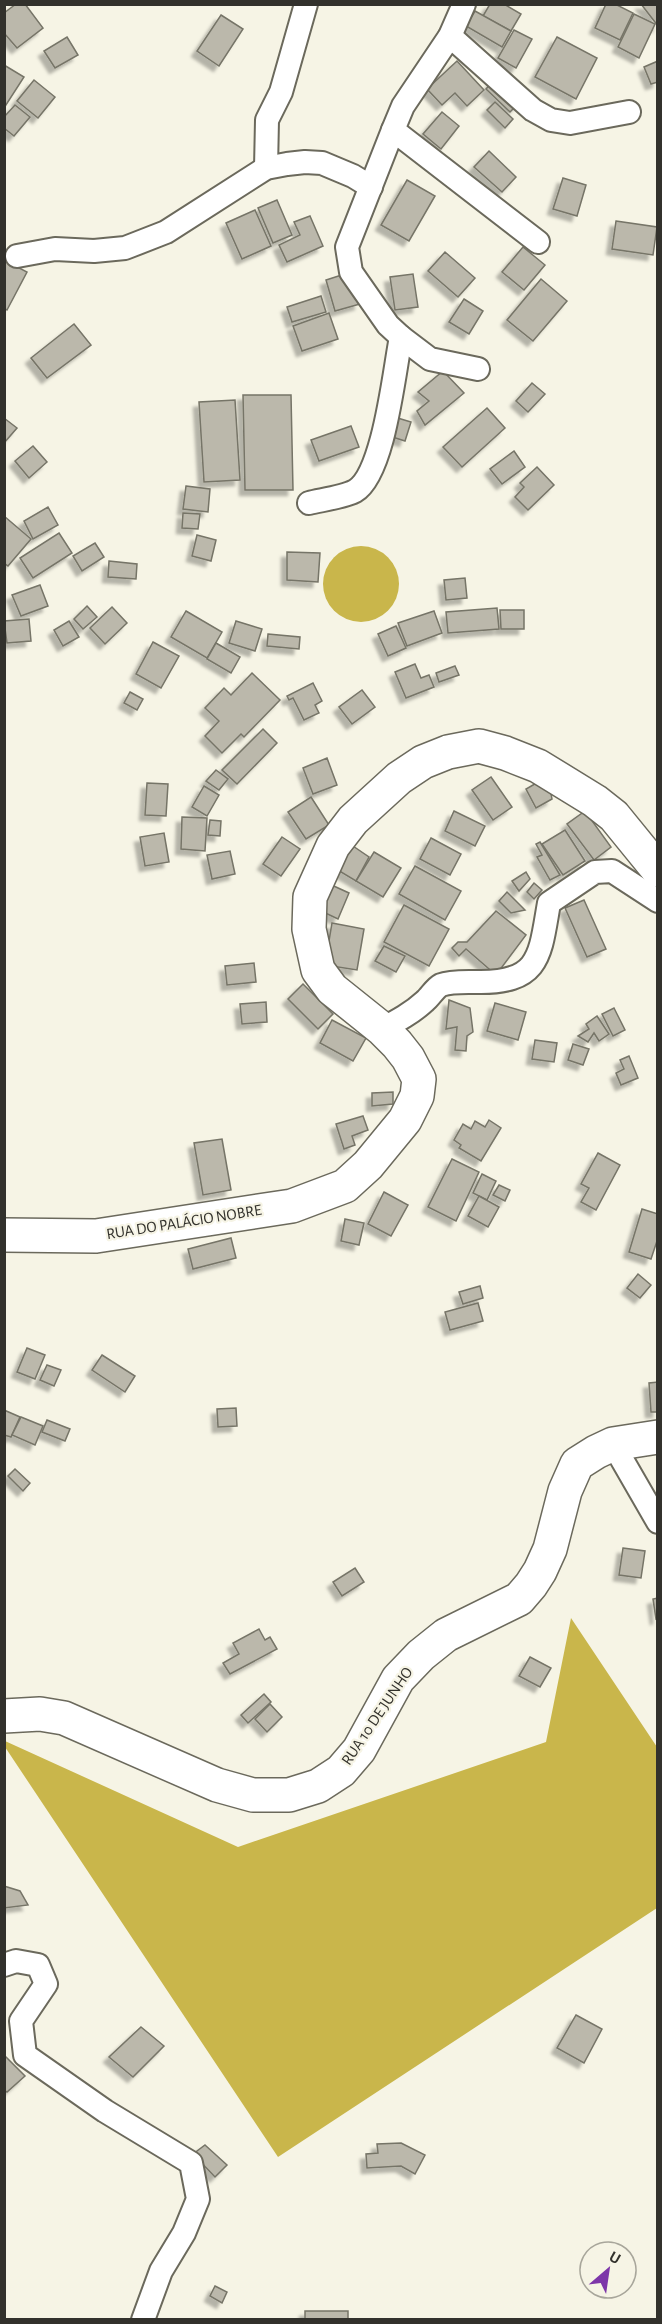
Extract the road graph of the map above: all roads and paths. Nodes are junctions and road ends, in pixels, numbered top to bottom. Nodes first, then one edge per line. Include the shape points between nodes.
1 (306, 4) edge
2 (464, 4) edge
3 (450, 36) junction
4 (630, 112) dead end
5 (393, 130) junction
6 (266, 168) junction
7 (371, 187) junction
8 (538, 242) dead end
9 (17, 256) dead end
10 (401, 338) junction
11 (478, 369) dead end
12 (309, 503) dead end
13 (657, 870) edge
14 (657, 901) edge
15 (382, 1029) junction
16 (4, 1235) edge
17 (657, 1437) edge
18 (613, 1444) junction
19 (657, 1522) edge
20 (4, 1716) edge
21 (4, 1965) edge
22 (142, 2319) edge

1 - 6 street via 281,92 267,120
2 - 3 street
3 - 4 street via 533,110 551,120 570,123
3 - 5 street via 404,106
5 - 7 street
5 - 8 street
6 - 7 street via 322,163
6 - 9 street via 166,232 124,248 55,249
7 - 10 street via 347,247 351,272 387,325
10 - 11 street via 430,359
10 - 12 street via 378,459 368,479 354,492
13 - 15 main road, RUA DO PALÁCIO NOBRE via 614,816 538,766 479,746 423,762 353,820 333,846 310,897 309,928 318,970 332,989
14 - 15 street via 612,871 596,872 549,903 541,948 531,968 517,978 500,982 441,985 416,1008
15 - 16 main road, RUA DO PALÁCIO NOBRE via 408,1058 419,1079 417,1096 405,1120 357,1176 329,1193 292,1206 96,1236
17 - 18 main road, RUA 10 DE JUNHO
18 - 19 street
18 - 20 main road, RUA 10 DE JUNHO via 578,1464 565,1491 550,1549 540,1571 519,1599 446,1635 421,1655 398,1679 359,1750 341,1771 318,1786 289,1795 253,1795 216,1785 64,1718 40,1714
21 - 22 street via 15,1961 38,1965 46,1984 21,2021 25,2055 105,2111 191,2163 198,2199 184,2233 161,2271

